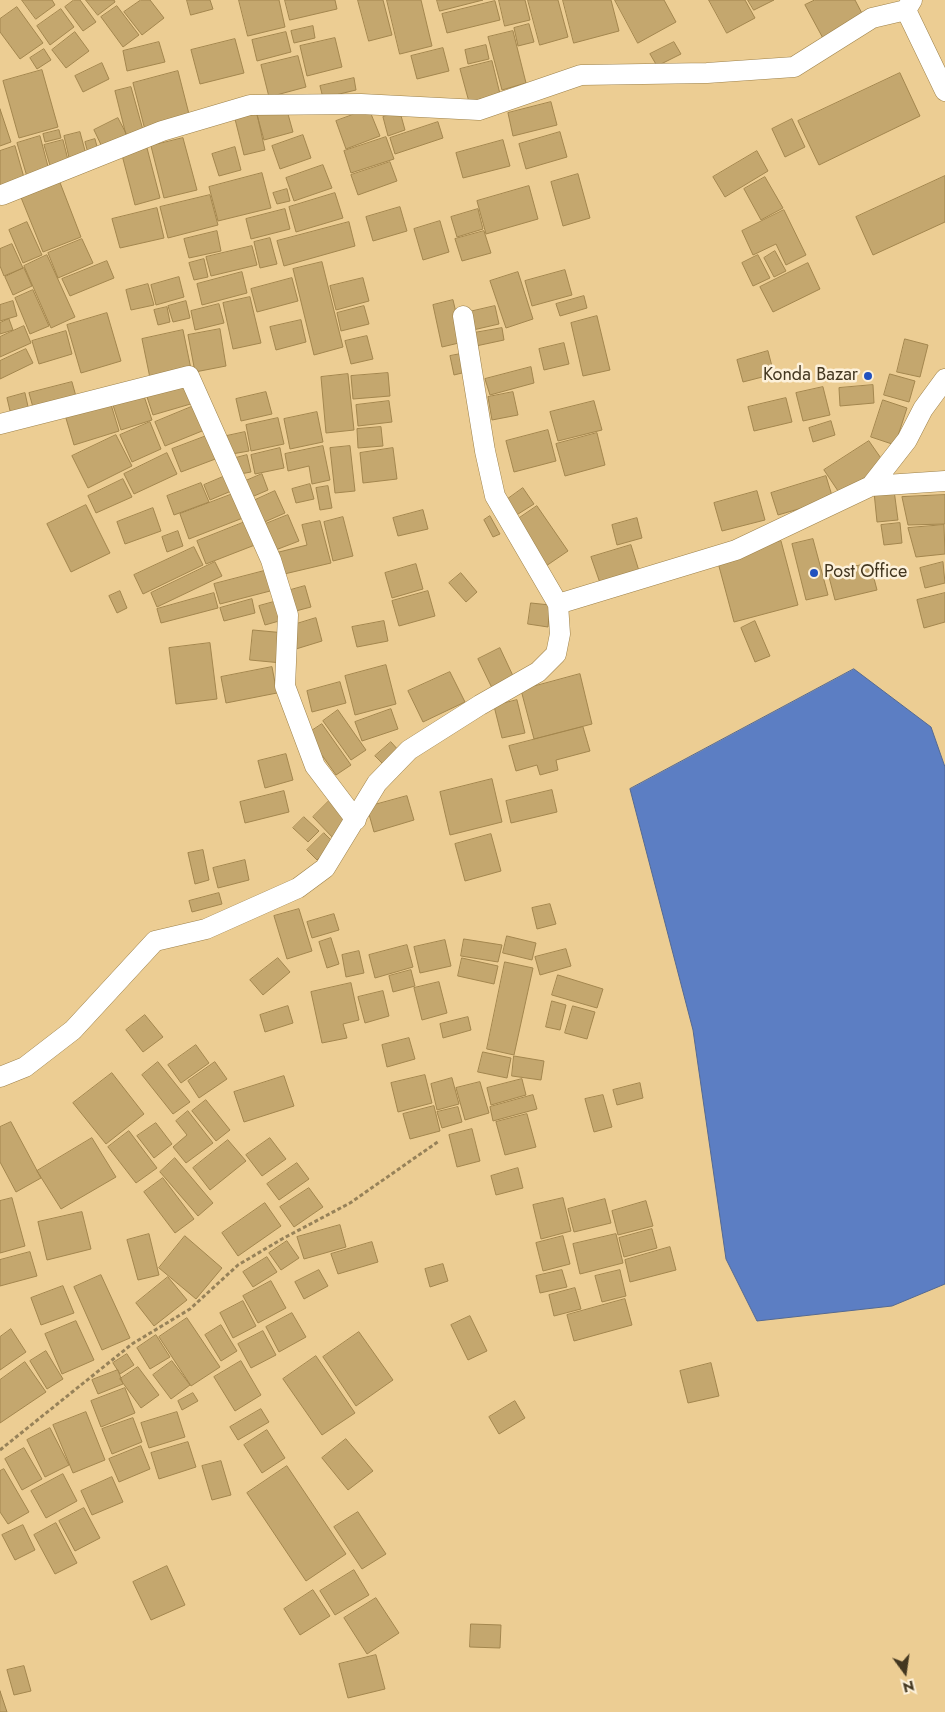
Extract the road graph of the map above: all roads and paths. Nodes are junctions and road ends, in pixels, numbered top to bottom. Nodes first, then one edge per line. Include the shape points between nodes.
1 (909, 5) edge
2 (945, 91) edge
3 (2, 195) dead end
4 (463, 316) dead end
5 (945, 379) edge
6 (0, 424) edge
7 (945, 481) edge
8 (871, 486) junction
9 (558, 604) junction
10 (356, 820) junction
11 (0, 1077) edge
12 (439, 1141) dead end
13 (0, 1450) edge

1 - 2 street
1 - 3 street via 872,18 794,67 707,73 582,75 479,110 361,104 250,105 162,130
4 - 9 street via 494,496
5 - 8 street via 922,409 907,440
6 - 10 street via 189,376 271,560 288,615 285,686 315,766
7 - 8 street
8 - 9 street via 736,550
9 - 10 street via 560,634 556,654 538,672 410,750 378,783
10 - 11 street via 325,868 298,888 206,929 155,941 73,1030 25,1067
12 - 13 path via 350,1203 238,1266 190,1309 132,1344

